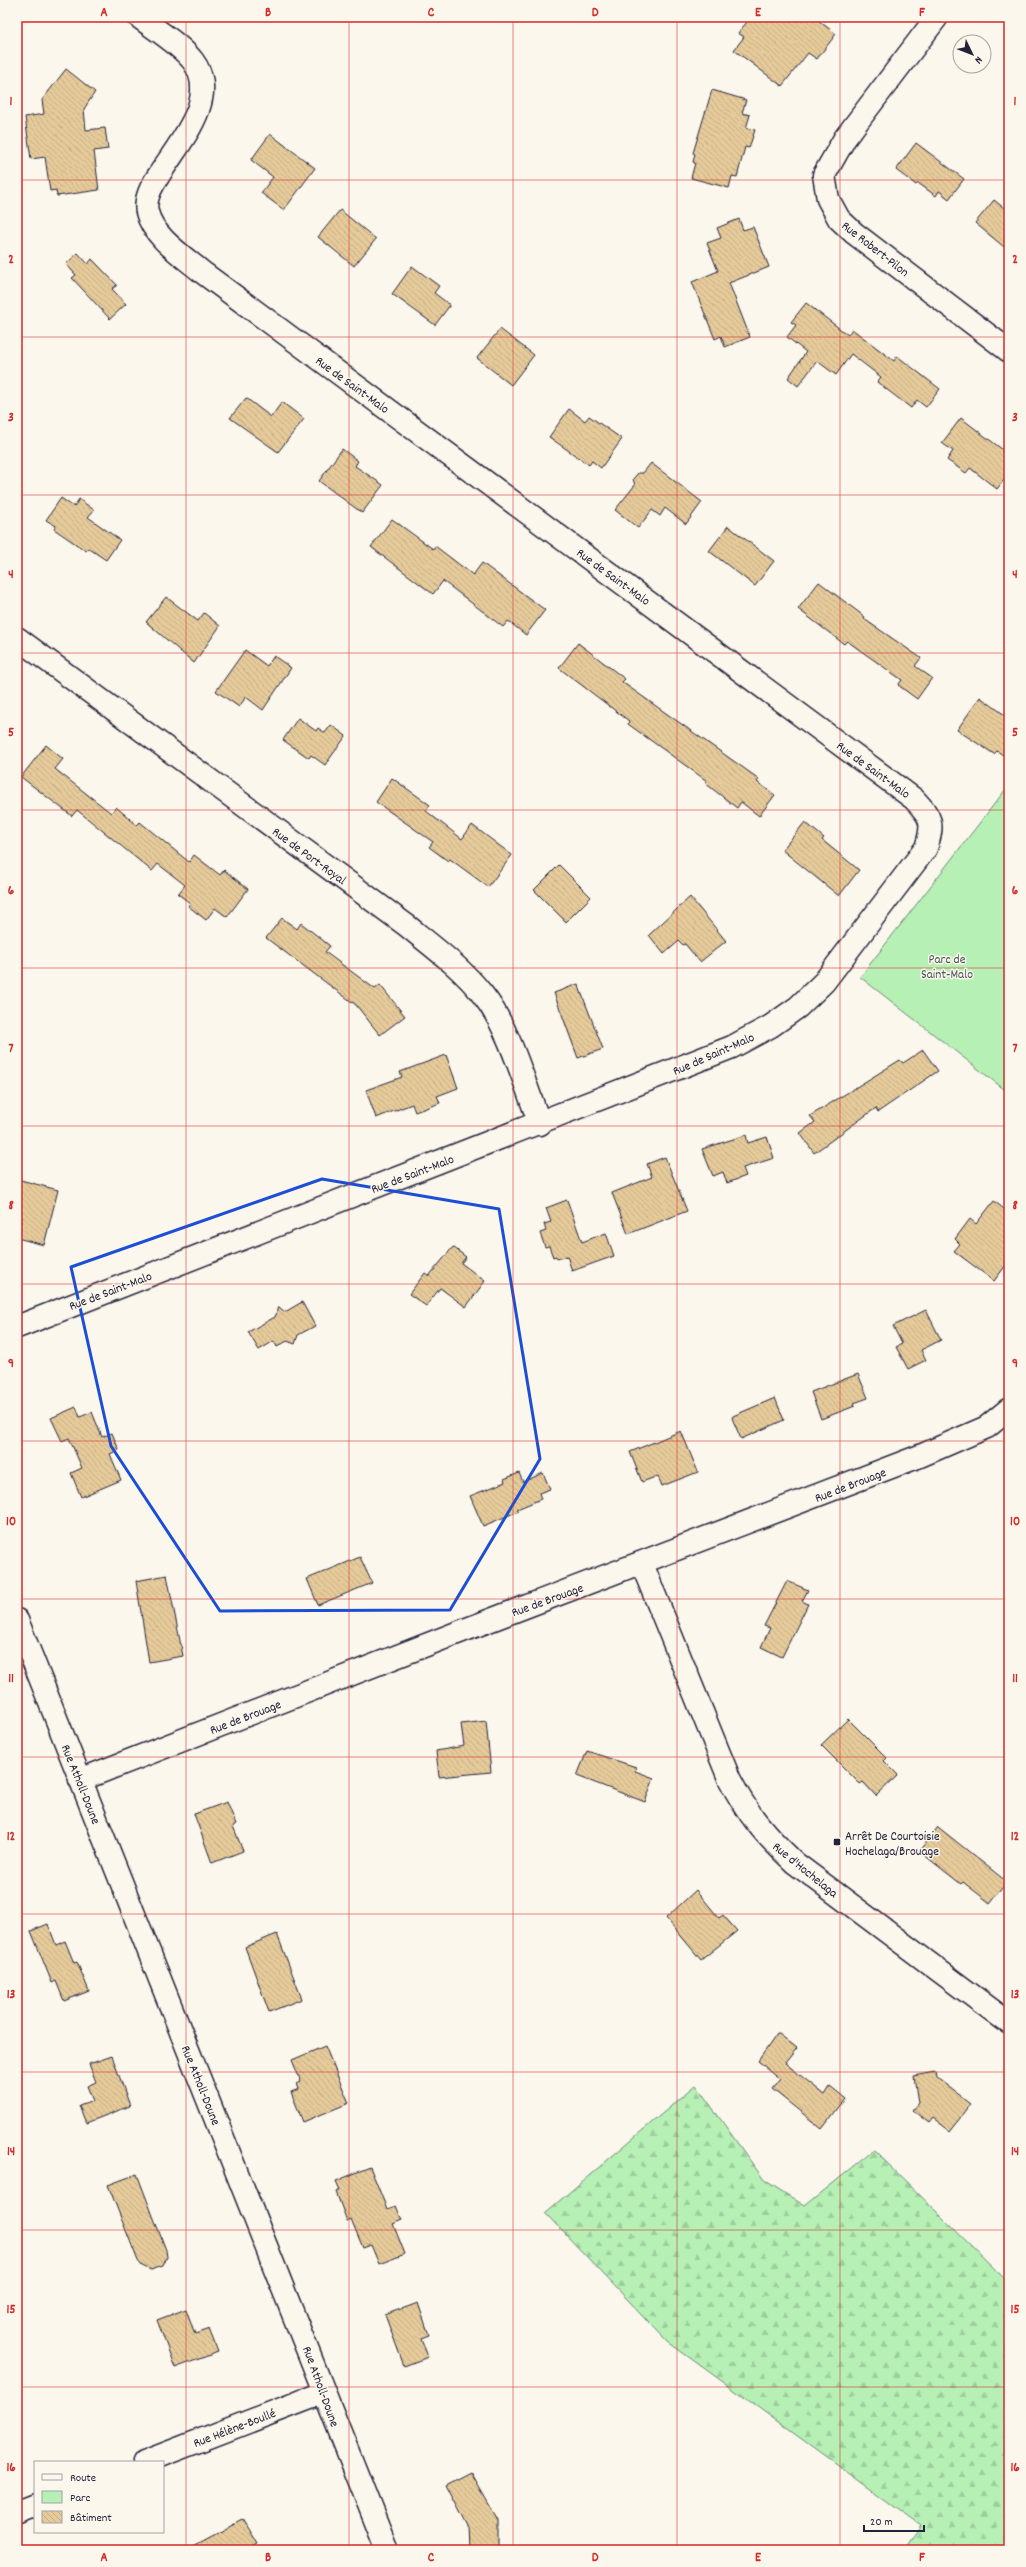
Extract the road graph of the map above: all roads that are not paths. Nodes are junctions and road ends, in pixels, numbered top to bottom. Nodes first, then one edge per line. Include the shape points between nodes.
1 (139, 17) edge
2 (937, 17) edge
3 (1009, 351) edge
4 (17, 638) edge
5 (540, 1124) junction
6 (17, 1327) edge
7 (1009, 1409) edge
8 (642, 1564) junction
9 (17, 1620) edge
10 (80, 1780) junction
11 (1009, 2022) edge
12 (323, 2393) junction
13 (147, 2461) edge
14 (34, 2505) edge
15 (17, 2512) edge
16 (387, 2550) edge

1 - 5 street, Rue de Saint-Malo via 192,61 201,76 203,93 196,114 149,190 146,211 156,229 173,248 914,799 928,814 932,829 926,848 824,982 798,1007 771,1026 732,1047
2 - 3 street, Rue Robert-Pilon via 845,138 824,176 828,199 839,219 854,233
4 - 5 street, Rue de Port-Royal via 406,925 462,973 483,995 500,1022
5 - 6 street, Rue de Saint-Malo
7 - 8 street, Rue de Brouage via 987,1427 920,1456
8 - 10 street, Rue de Brouage via 462,1631
8 - 11 street, Rue d'Hochelaga via 729,1778 743,1807 763,1832 795,1863
9 - 10 street, Rue Atholl-Doune
10 - 12 street, Rue Atholl-Doune via 308,2348
12 - 13 street, Rue Hélène-Boullé
12 - 16 street, Rue Atholl-Doune
14 - 15 street

